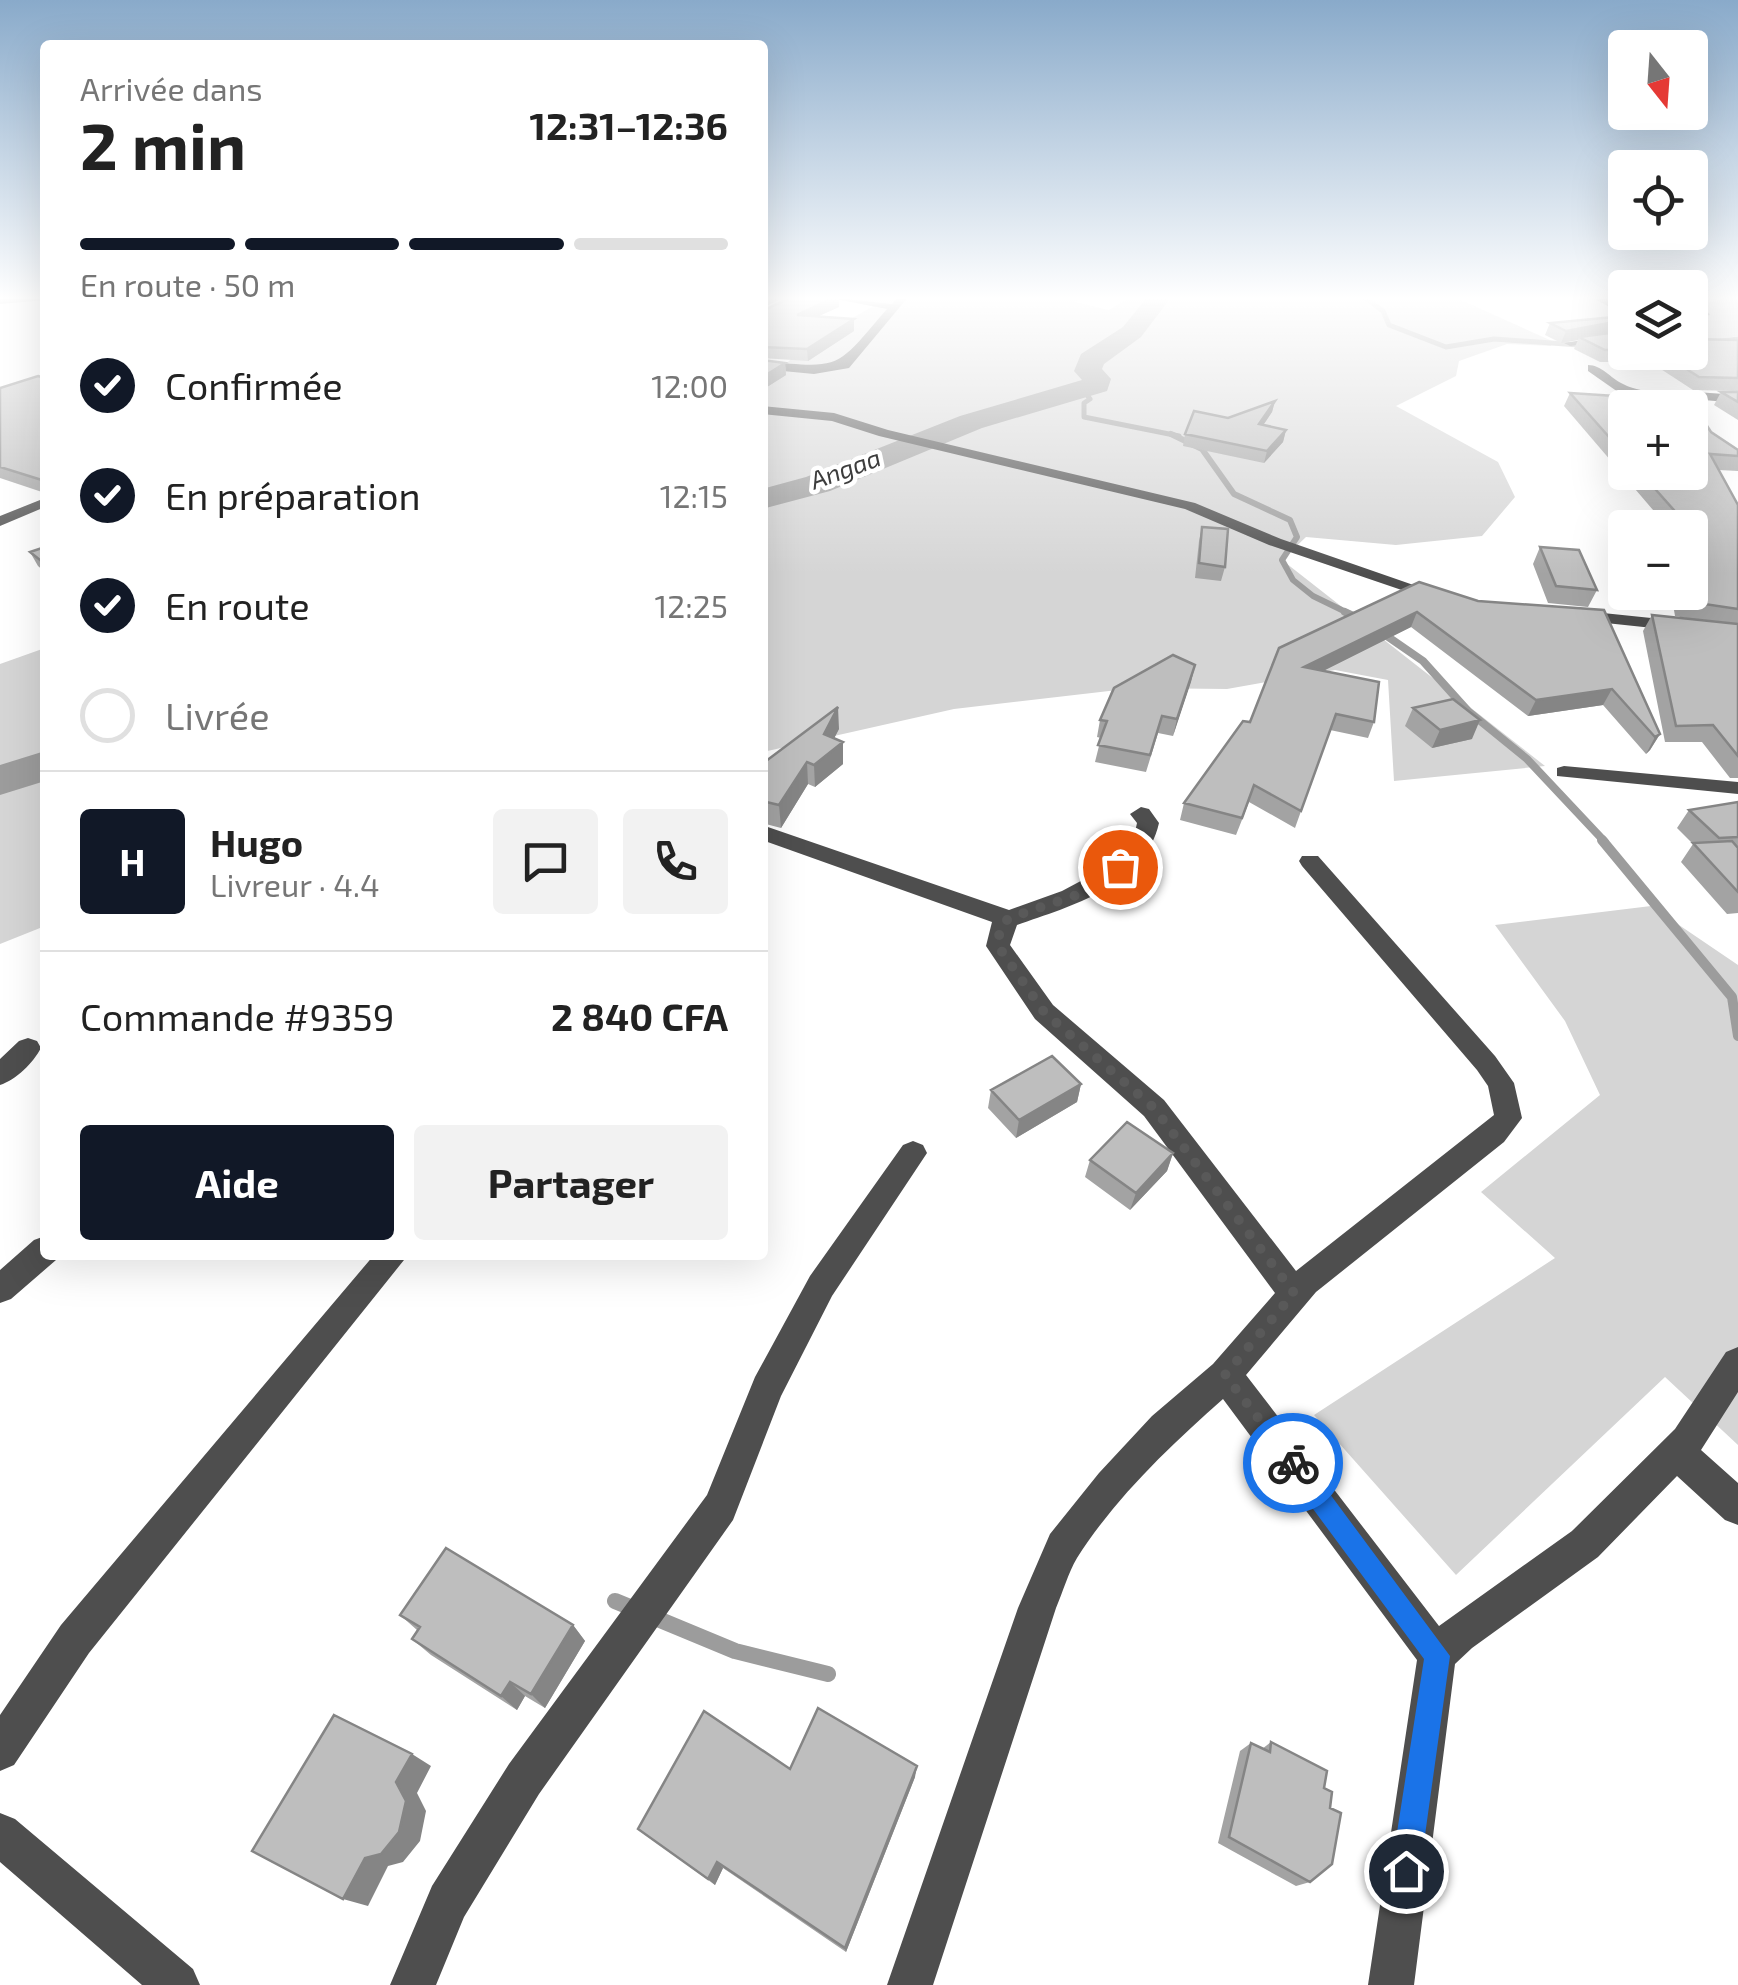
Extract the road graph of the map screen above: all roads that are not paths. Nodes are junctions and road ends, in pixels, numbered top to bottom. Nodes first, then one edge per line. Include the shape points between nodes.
1 (1708, 397) edge
2 (1738, 400) edge
3 (768, 411) edge
4 (40, 504) edge
5 (0, 521) edge
6 (1458, 602) edge
7 (1560, 614) edge
8 (1738, 632) edge
9 (1564, 772) dead end
10 (1738, 788) edge
11 (1142, 814) dead end
12 (768, 834) edge
13 (1310, 862) dead end
14 (1009, 918) junction
15 (28, 1048) dead end
16 (0, 1076) edge
17 (913, 1153) dead end
18 (40, 1254) edge
19 (388, 1260) edge
20 (0, 1289) edge
21 (1294, 1293) junction
22 (1738, 1362) edge
23 (1225, 1375) junction
24 (1677, 1452) junction
25 (1738, 1507) edge
26 (1437, 1656) junction
27 (0, 1750) edge
28 (0, 1834) edge
29 (177, 1985) edge
30 (412, 1985) edge
31 (910, 1985) edge
32 (1391, 1985) edge

1 - 2 street
3 - 6 street via 834,417 1135,491
4 - 5 street
7 - 8 street
9 - 10 street
11 - 14 street via 1145,840 1120,867 1080,894
12 - 14 street
13 - 21 street via 1486,1062 1501,1083 1508,1118
14 - 21 street via 1000,927 998,946 1029,994 1154,1108
15 - 16 street
17 - 30 street via 821,1286 767,1388 720,1507 524,1780 448,1902
18 - 20 street
19 - 27 street via 75,1639
21 - 23 street
22 - 24 street
23 - 26 street
23 - 31 street via 1164,1428 1063,1547
24 - 25 street
24 - 26 street via 1585,1544
26 - 32 street
28 - 29 street

